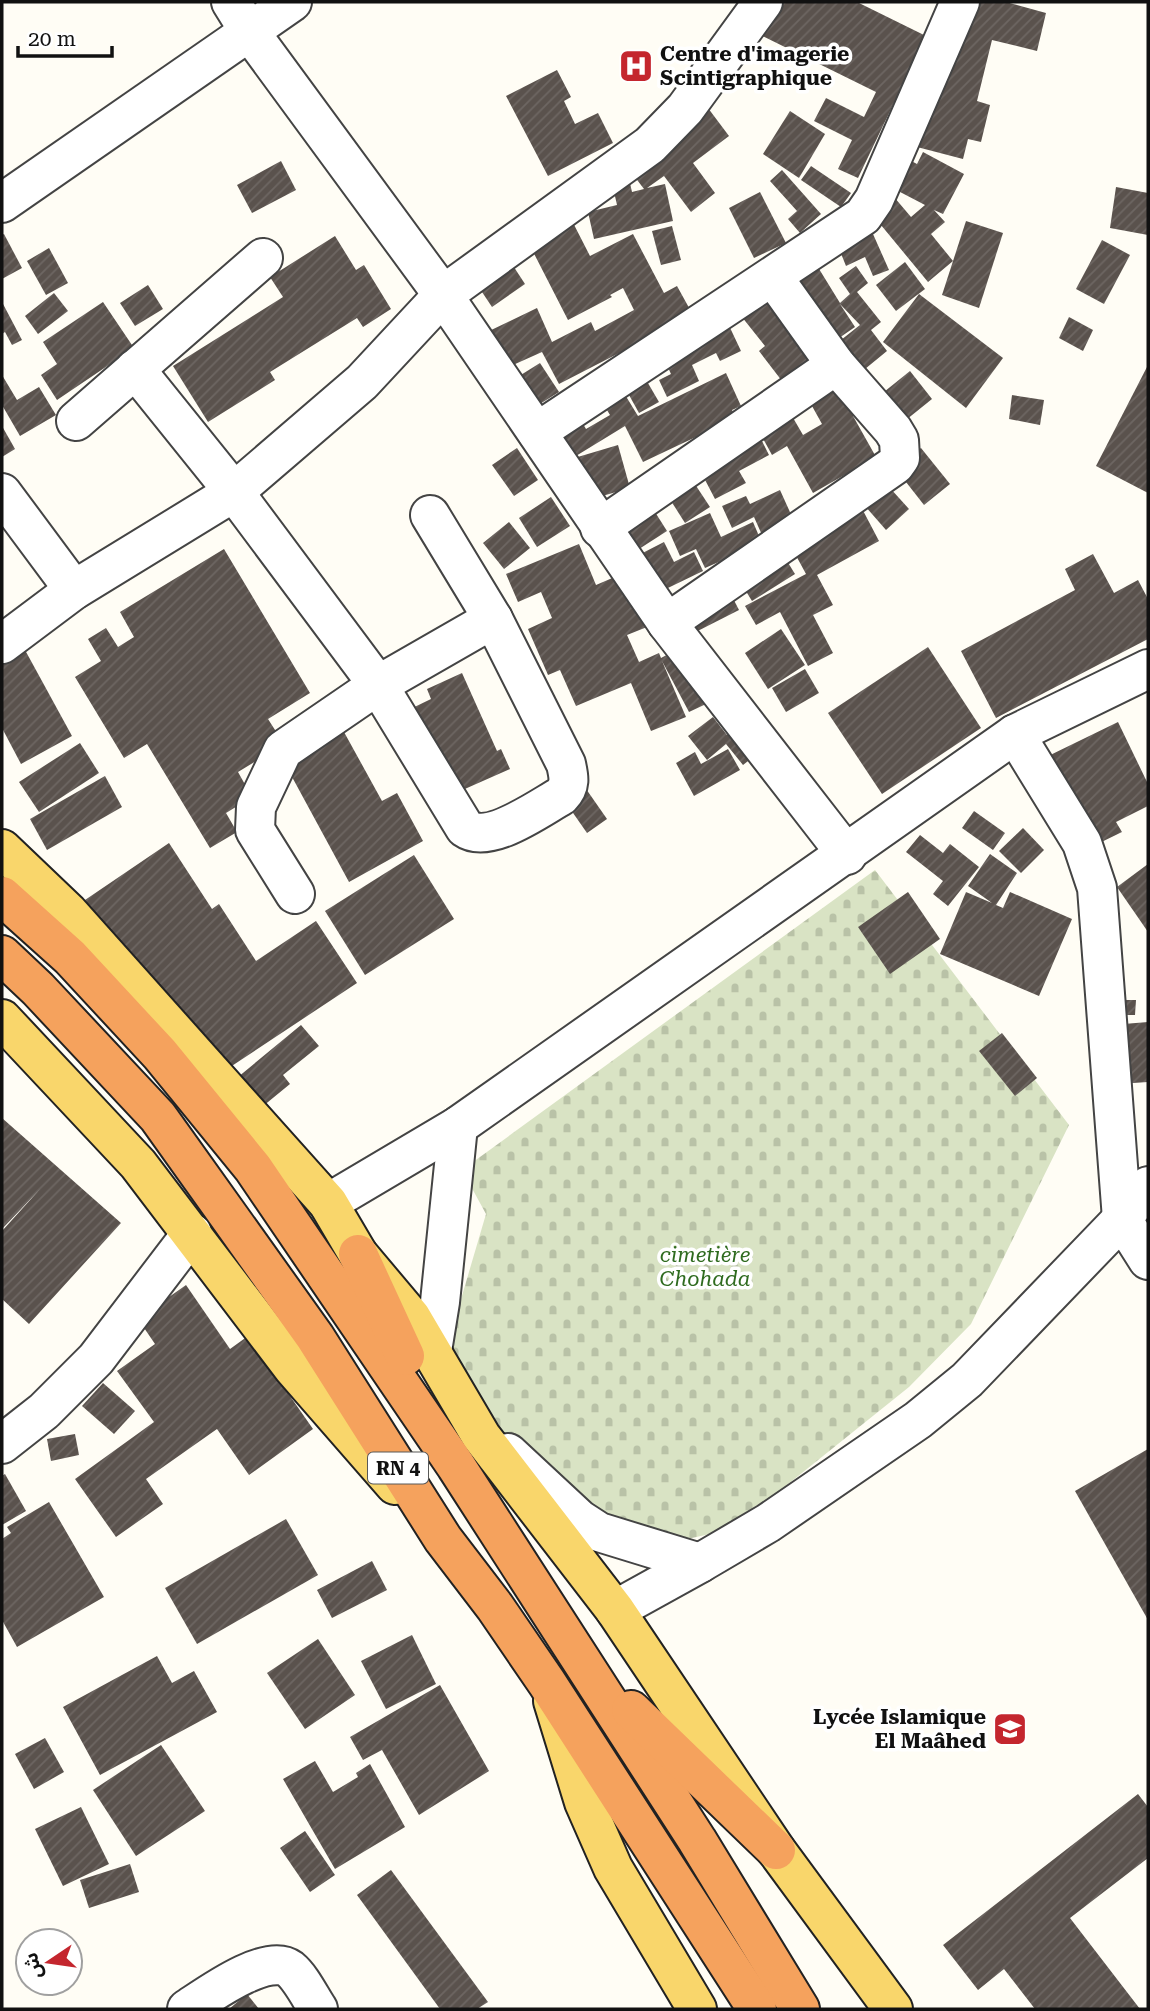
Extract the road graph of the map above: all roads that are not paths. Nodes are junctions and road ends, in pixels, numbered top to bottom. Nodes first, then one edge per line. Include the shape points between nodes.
1 (292, 2) edge
2 (763, 2) edge
3 (960, 2) edge
4 (240, 17) edge
5 (2, 203) edge
6 (263, 258) dead end
7 (773, 277) junction
8 (443, 295) junction
9 (836, 365) junction
10 (135, 369) junction
11 (76, 421) dead end
12 (537, 432) junction
13 (234, 492) junction
14 (2, 493) edge
15 (430, 515) dead end
16 (600, 528) junction
17 (74, 590) junction
18 (493, 619) junction
19 (667, 623) junction
20 (2, 644) edge
21 (1148, 668) edge
22 (378, 685) junction
23 (1016, 734) junction
24 (2, 849) edge
25 (847, 855) junction
26 (295, 894) dead end
27 (2, 896) edge
28 (2, 955) edge
29 (2, 1019) edge
30 (458, 1126) junction
31 (1148, 1186) edge
32 (328, 1203) junction
33 (1122, 1219) junction
34 (192, 1233) junction
35 (358, 1254) junction
36 (1148, 1260) edge
37 (432, 1352) junction
38 (481, 1436) junction
39 (2, 1444) edge
40 (456, 1465) junction
41 (443, 1539) junction
42 (700, 1563) junction
43 (615, 1610) junction
44 (581, 1662) junction
45 (547, 1683) junction
46 (776, 1850) junction
47 (691, 2007) edge
48 (187, 2009) edge
49 (317, 2009) edge
50 (757, 2009) edge
51 (800, 2009) edge
52 (892, 2009) edge

1 - 4 street
2 - 8 street via 685,108 650,145
3 - 7 street via 874,200 863,216
4 - 5 street
4 - 8 street
6 - 10 street
7 - 9 street
7 - 12 street
8 - 12 street
8 - 13 street via 362,382
9 - 16 street
9 - 19 street via 893,430 900,458
10 - 11 street
10 - 13 street
12 - 16 street
13 - 17 street
13 - 22 street
14 - 17 street
15 - 18 street
16 - 19 street
17 - 20 street
18 - 22 street
18 - 22 street via 566,764 568,788 562,796 495,832 472,833
19 - 25 street
21 - 23 street
22 - 26 street via 283,750 256,807 256,830
23 - 25 street
23 - 33 street via 1082,843 1097,888
24 - 32 main road via 68,912
25 - 30 street
27 - 40 highway, RN 4 via 79,966 160,1054 253,1168
28 - 41 highway, RN 4 via 158,1117 315,1337
29 - 34 main road via 138,1164
30 - 32 street
30 - 37 street
31 - 33 street
32 - 35 main road
33 - 36 street
33 - 42 street via 967,1380 918,1420 768,1523
34 - 39 street via 96,1359 44,1411
34 - 41 main road via 293,1368
35 - 37 main road via 411,1317
35 - 40 highway
37 - 38 main road
38 - 42 street via 503,1448 599,1532
38 - 43 main road
40 - 44 highway, RN 4
41 - 45 highway, RN 4
42 - 43 street
43 - 46 main road
44 - 46 highway
44 - 51 highway, RN 4
45 - 47 main road via 584,1802 614,1868
45 - 50 highway, RN 4
46 - 52 main road
48 - 49 street via 250,1971 279,1965 292,1971

